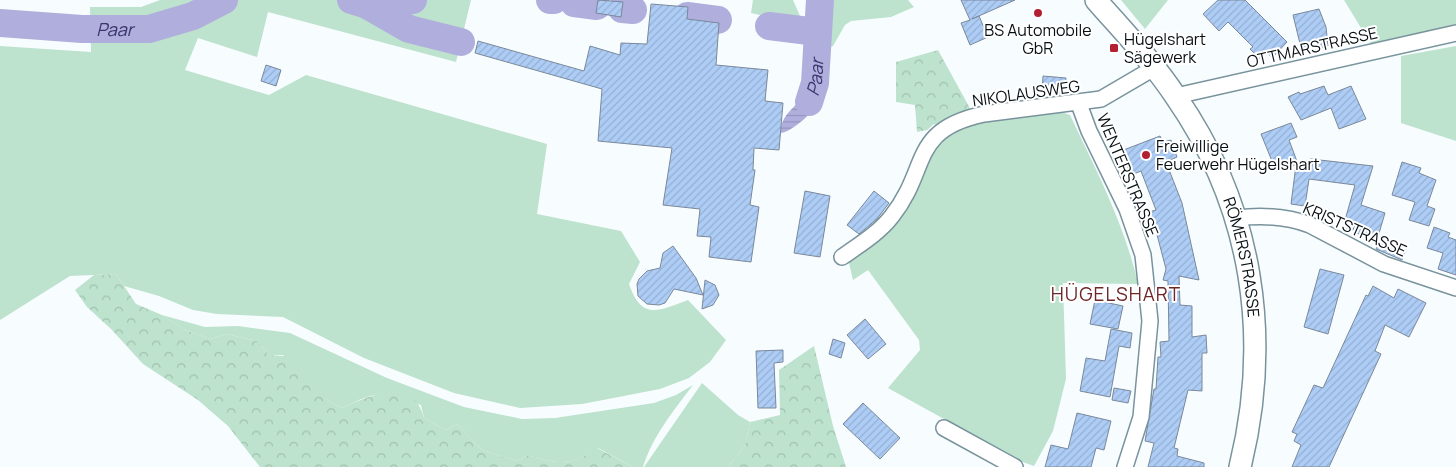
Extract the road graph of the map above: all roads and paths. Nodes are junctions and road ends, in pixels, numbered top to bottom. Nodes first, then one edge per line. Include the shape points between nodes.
1 (1096, 0) edge
2 (1456, 33) edge
3 (1154, 68) junction
4 (1176, 96) junction
5 (1079, 104) junction
6 (1237, 218) junction
7 (842, 257) dead end
8 (1456, 288) edge
9 (944, 428) dead end
10 (1015, 467) edge
11 (1125, 467) edge
12 (1240, 467) edge

1 - 3 main road, RÖMERSTRASSE
2 - 4 street, OTTMARSTRASSE
3 - 4 main road, RÖMERSTRASSE
3 - 5 street, NIKOLAUSWEG via 1102,99
4 - 6 main road, RÖMERSTRASSE via 1206,144
5 - 7 street, NIKOLAUSWEG via 984,114 940,131 930,141 907,194 892,217 875,234
5 - 11 street, WENTERSTRASSE via 1127,208 1143,255 1150,321 1141,417
6 - 8 street, KRISTSTRASSE via 1271,216 1297,220 1384,264
6 - 12 main road, RÖMERSTRASSE via 1246,254 1256,353 1247,437
9 - 10 street

